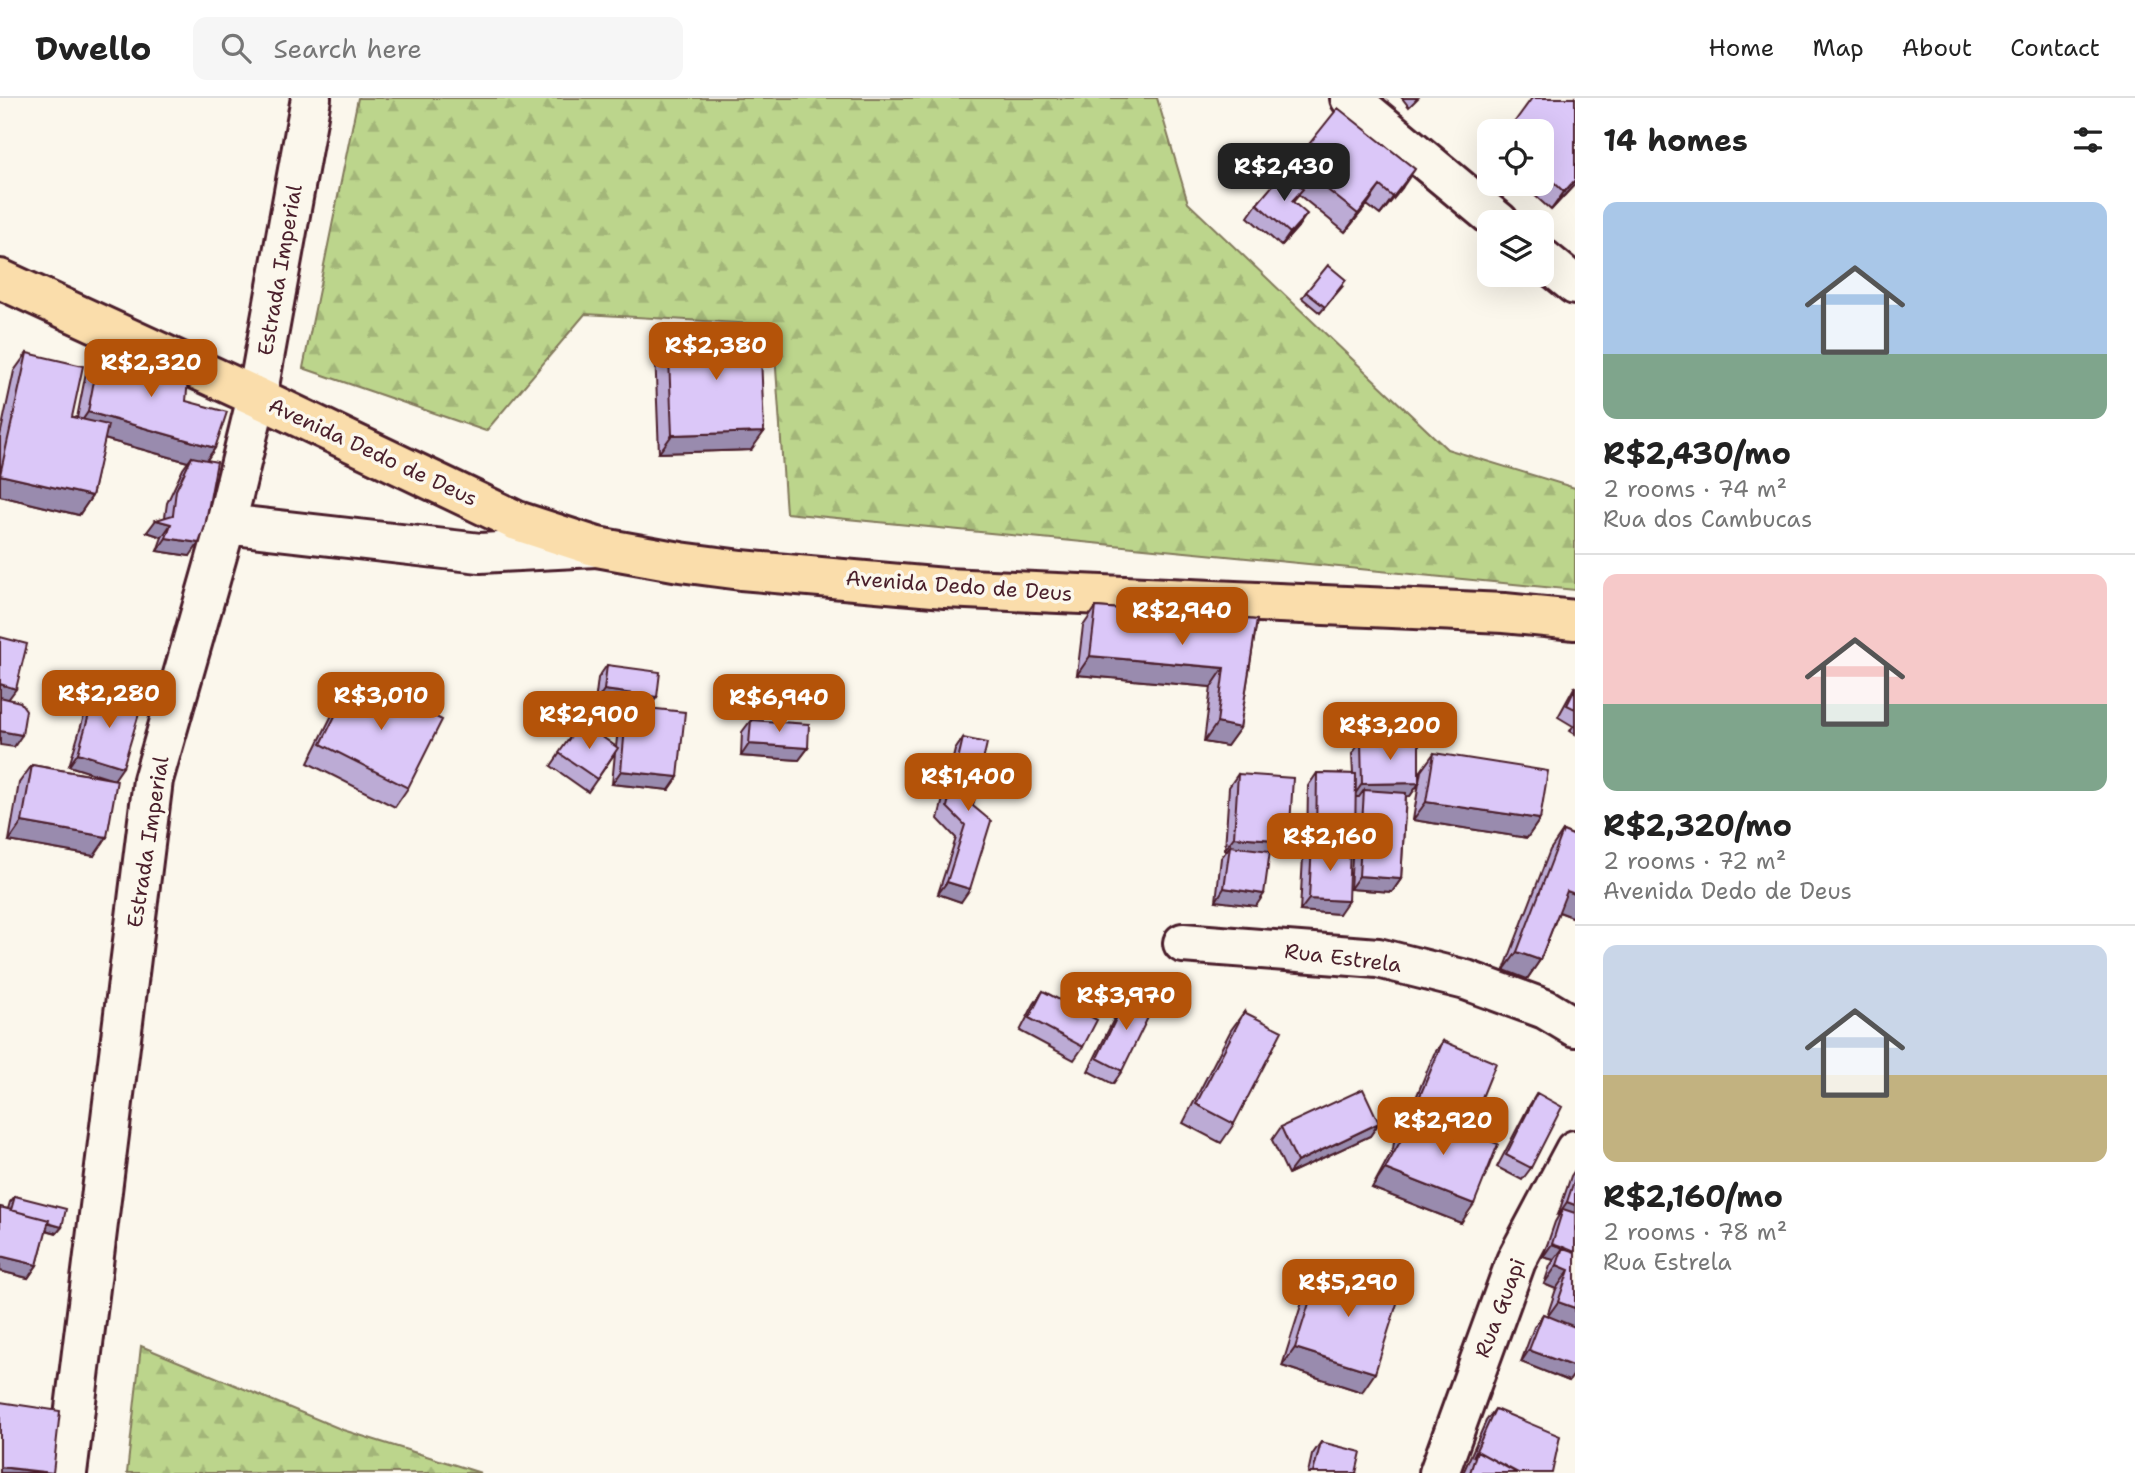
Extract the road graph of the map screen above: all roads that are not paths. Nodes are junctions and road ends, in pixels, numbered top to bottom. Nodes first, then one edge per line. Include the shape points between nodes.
1 (311, 98) edge
2 (1350, 98) edge
3 (1485, 210) edge
4 (1554, 268) edge
5 (0, 279) edge
6 (1575, 285) edge
7 (257, 397) junction
8 (226, 524) junction
9 (597, 547) junction
10 (1575, 620) edge
11 (1182, 943) dead end
12 (1575, 1027) edge
13 (1575, 1150) edge
14 (67, 1473) edge
15 (1439, 1473) edge

1 - 7 street, Estrada Imperial
2 - 3 street
4 - 6 street
5 - 7 main road, Avenida Dedo de Deus
7 - 8 street, Estrada Imperial
7 - 9 main road, Avenida Dedo de Deus via 517,521
8 - 9 street, Avenida Dedo de Deus via 480,554
8 - 14 street, Estrada Imperial via 153,780
9 - 10 main road, Avenida Dedo de Deus via 741,570 944,587
11 - 12 street, Rua Estrela via 1378,958 1466,979 1545,1009
13 - 15 street, Rua Guapi via 1516,1261

